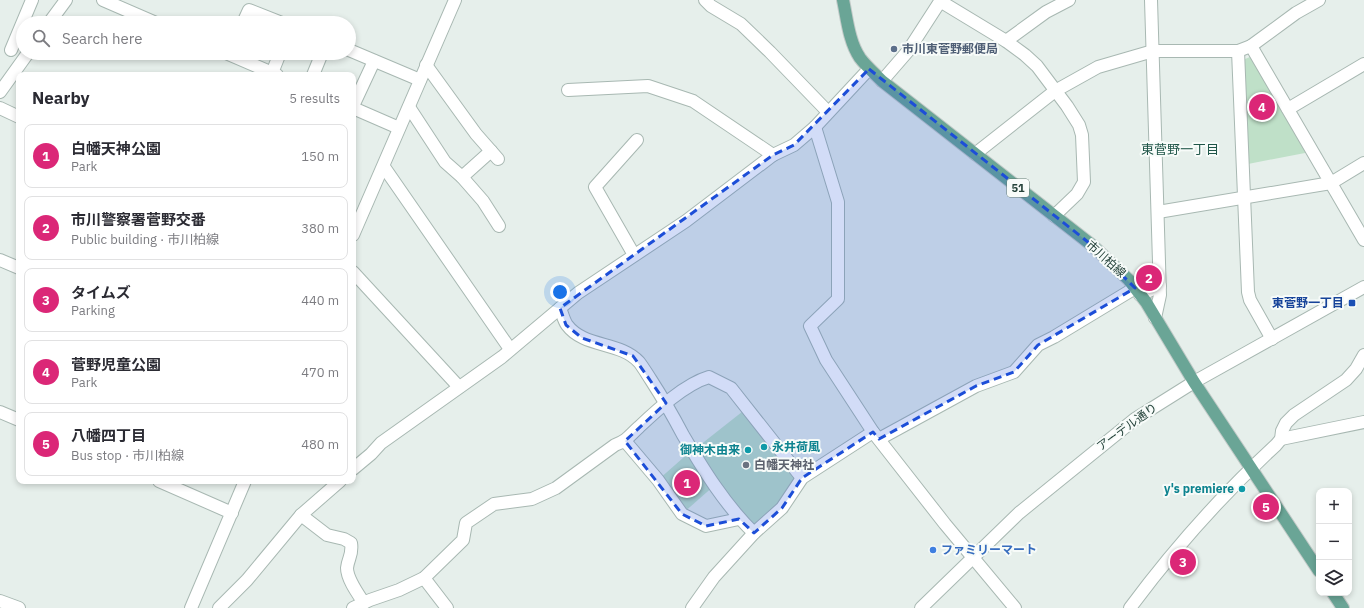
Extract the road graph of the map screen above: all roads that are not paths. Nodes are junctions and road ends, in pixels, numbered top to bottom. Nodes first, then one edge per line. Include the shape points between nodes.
1 (32, 0) edge
2 (66, 0) edge
3 (103, 0) edge
4 (705, 0) edge
5 (843, 0) edge
6 (1069, 0) edge
7 (1151, 0) edge
8 (1319, 0) edge
9 (453, 1) edge
10 (941, 1) edge
11 (25, 16) edge
12 (54, 16) edge
13 (140, 16) edge
14 (246, 16) edge
15 (264, 16) edge
16 (16, 38) edge
17 (1006, 40) junction
18 (1251, 46) junction
19 (11, 50) dead end
20 (1154, 51) junction
21 (1238, 51) junction
22 (356, 53) edge
23 (23, 60) edge
24 (243, 60) edge
25 (278, 60) edge
26 (319, 60) edge
27 (374, 61) junction
28 (1364, 64) edge
29 (426, 66) junction
30 (869, 69) junction
31 (270, 72) edge
32 (275, 72) edge
33 (314, 72) edge
34 (420, 80) junction
35 (882, 81) junction
36 (568, 90) dead end
37 (1055, 91) junction
38 (0, 92) edge
39 (356, 100) edge
40 (408, 107) junction
41 (0, 108) edge
42 (356, 108) edge
43 (1288, 109) junction
44 (828, 112) junction
45 (16, 116) edge
46 (815, 127) junction
47 (400, 128) junction
48 (637, 140) dead end
49 (975, 154) junction
50 (773, 155) junction
51 (1364, 163) edge
52 (384, 167) junction
53 (462, 177) junction
54 (1331, 183) junction
55 (1243, 198) junction
56 (1158, 212) junction
57 (1054, 216) junction
58 (499, 226) dead end
59 (356, 228) edge
60 (1364, 240) edge
61 (634, 255) junction
62 (0, 260) edge
63 (16, 267) edge
64 (356, 275) edge
65 (1160, 286) junction
66 (1364, 287) edge
67 (1138, 291) junction
68 (560, 308) junction
69 (1156, 318) junction
70 (1272, 338) junction
71 (510, 349) junction
72 (1364, 355) edge
73 (1194, 382) junction
74 (459, 387) junction
75 (666, 403) junction
76 (0, 412) edge
77 (16, 419) edge
78 (1364, 422) edge
79 (876, 435) junction
80 (1281, 439) junction
81 (625, 442) junction
82 (356, 466) edge
83 (1252, 469) junction
84 (802, 478) junction
85 (166, 484) edge
86 (245, 484) edge
87 (337, 484) edge
88 (232, 513) junction
89 (301, 515) junction
90 (739, 519) junction
91 (754, 533) junction
92 (972, 557) junction
93 (1316, 566) edge
94 (424, 578) junction
95 (1336, 596) edge
96 (2, 604) edge
97 (359, 606) edge
98 (19, 608) edge
99 (191, 608) edge
100 (219, 608) edge
101 (446, 608) edge
102 (692, 608) edge
103 (921, 608) edge
104 (1015, 608) edge
105 (1130, 608) edge
106 (1343, 608) edge

1 - 11 street
2 - 12 street
3 - 13 street
4 - 44 street via 741,24
5 - 30 main road, 市川柏線 / 51 via 852,42
6 - 17 street via 1046,12
7 - 20 street
8 - 18 street via 1296,13
9 - 29 street
10 - 17 street
10 - 35 street via 908,51
14 - 15 street via 249,10
16 - 19 street
17 - 37 street via 1037,66
18 - 21 street
18 - 43 street
20 - 21 street
20 - 37 street via 1098,67
20 - 56 street
21 - 55 street
22 - 27 street
23 - 38 street
24 - 31 street
25 - 32 street
26 - 33 street
27 - 34 street
27 - 39 street
28 - 43 street
29 - 34 street
29 - 53 street via 494,155
30 - 35 main road, 市川柏線 / 51
30 - 44 street
34 - 40 street
35 - 49 main road, 市川柏線 / 51
36 - 50 street via 648,86 692,101
37 - 49 street
37 - 57 street via 1079,125 1082,135 1084,182 1077,194
40 - 47 street
40 - 53 street via 445,162
41 - 45 street
42 - 47 street
43 - 54 street
44 - 46 street
46 - 50 street via 794,145
46 - 79 street via 838,202 838,299 810,326 826,360
47 - 52 street
48 - 61 street via 595,187
49 - 57 main road, 市川柏線 / 51
50 - 61 street via 686,221
51 - 54 street
52 - 59 street
52 - 71 street
53 - 58 street via 483,201
54 - 55 street
54 - 60 street
55 - 56 street
55 - 70 street via 1248,292
56 - 65 street
57 - 67 main road, 市川柏線 / 51 via 1093,246
61 - 68 street
62 - 63 street
64 - 74 street
65 - 67 street
65 - 69 street
66 - 70 street, アーデル通り
67 - 69 main road, 市川柏線 / 51
67 - 79 street via 1038,345 1014,372 976,386
68 - 71 street
68 - 75 street via 566,325 582,338 614,347 633,356
69 - 73 main road, 市川柏線 / 51
70 - 73 street, アーデル通り
71 - 74 street
72 - 80 street via 1346,380 1286,423
73 - 83 main road, 市川柏線 / 51
73 - 92 street, アーデル通り via 1114,434 1019,513
74 - 82 street via 381,442
75 - 81 street
75 - 84 street via 698,380 708,377 731,388
75 - 90 street via 692,450
76 - 77 street
78 - 80 street
79 - 84 street
79 - 92 street
80 - 83 street
81 - 90 street via 658,480 682,514 706,526
81 - 94 street via 615,445 550,490 532,499 494,504 475,516 466,524 463,540
83 - 93 main road, 市川柏線 / 51
83 - 105 street via 1160,568
84 - 91 street via 782,508
85 - 88 street
86 - 88 street
87 - 89 street
88 - 99 street
89 - 97 street via 327,535 351,543 352,551 347,566
89 - 100 street via 247,580
90 - 91 street
91 - 102 street via 714,577
92 - 103 street, アーデル通り
92 - 104 street
94 - 97 street
94 - 101 street
95 - 106 main road
96 - 98 street

